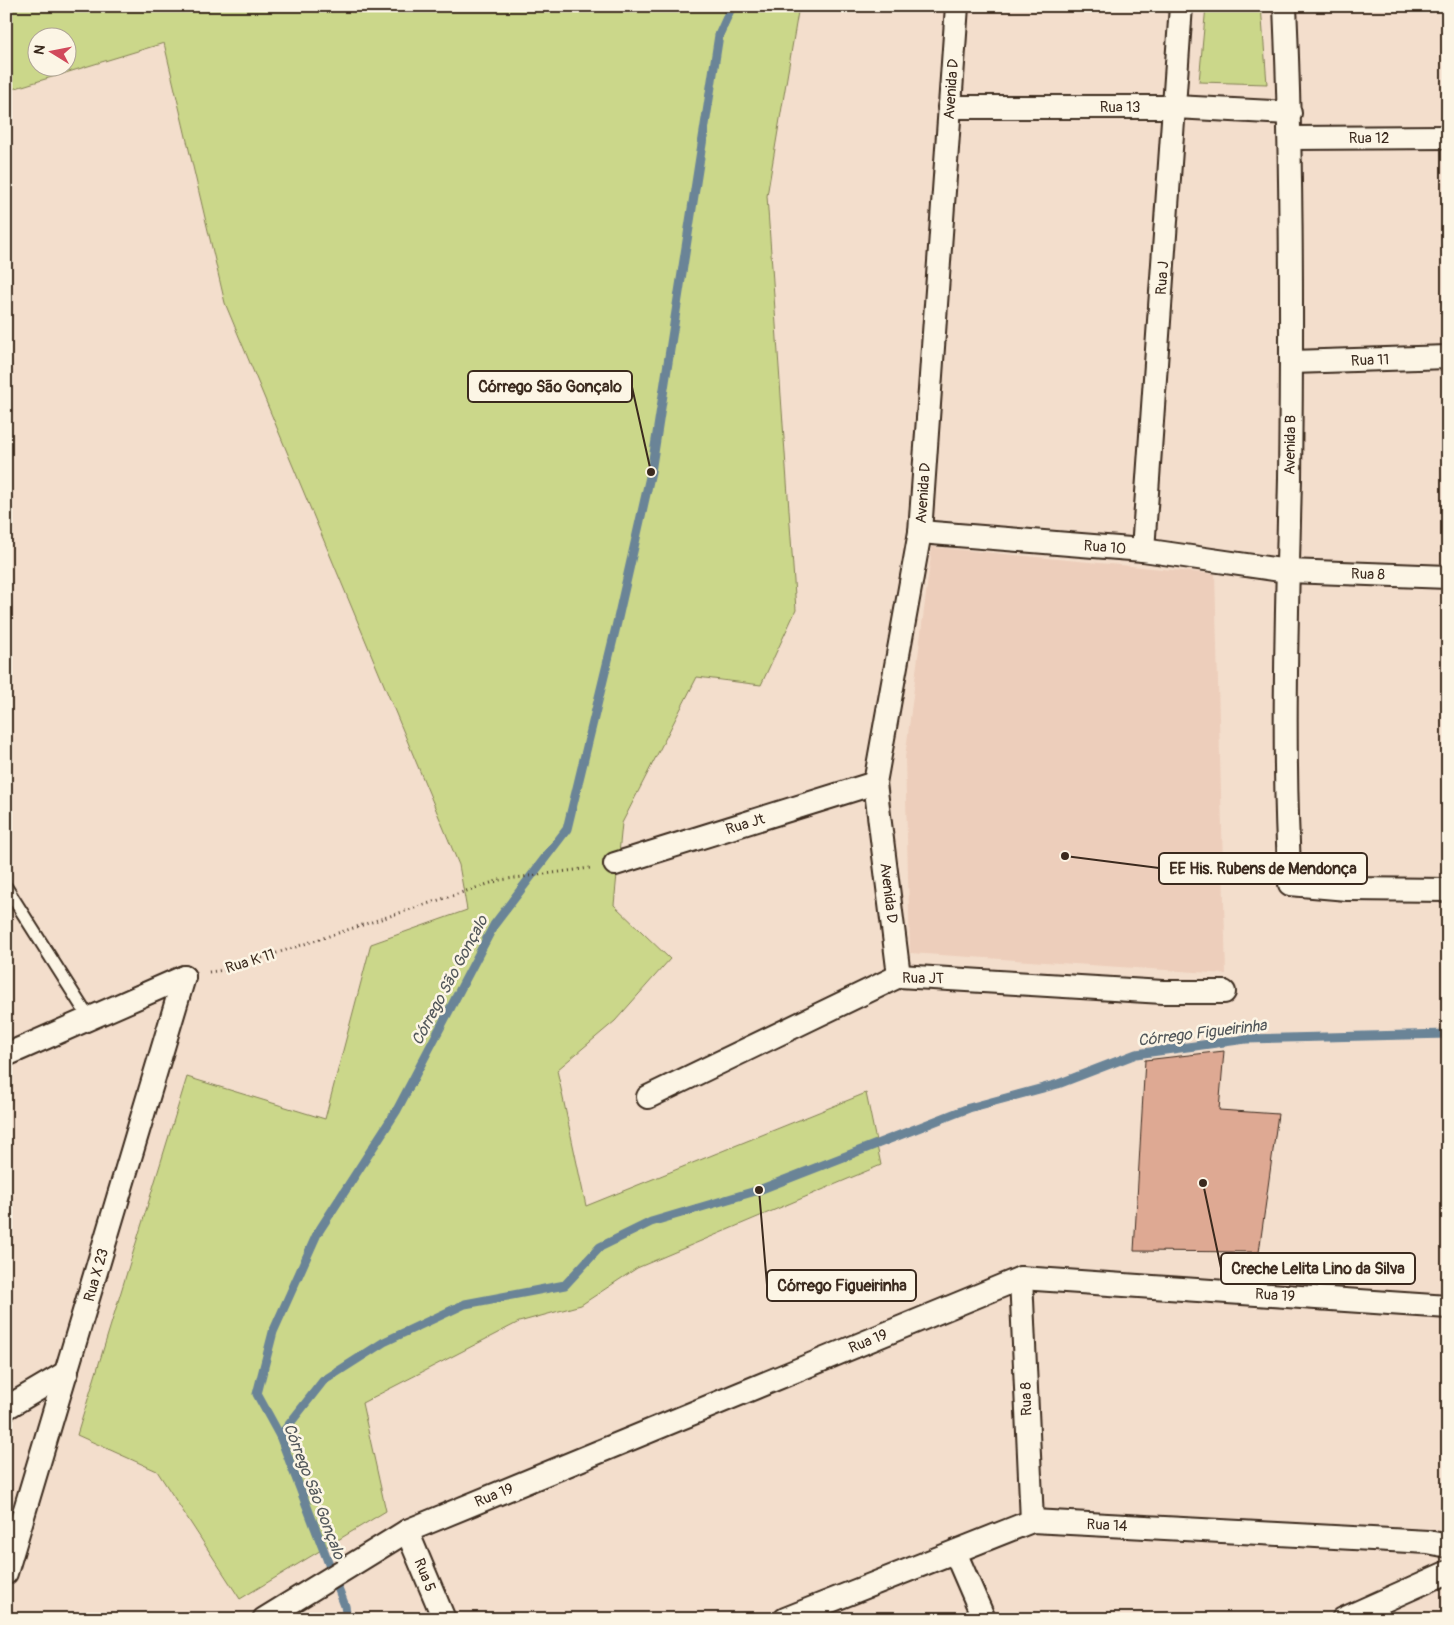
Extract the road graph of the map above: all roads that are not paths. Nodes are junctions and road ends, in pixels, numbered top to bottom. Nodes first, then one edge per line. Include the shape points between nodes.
1 (957, 6) edge
2 (1181, 6) edge
3 (1285, 6) edge
4 (950, 107) junction
5 (1175, 108) junction
6 (1290, 113) junction
7 (1448, 137) edge
8 (1291, 138) junction
9 (1448, 358) edge
10 (1292, 362) junction
11 (920, 532) junction
12 (1143, 550) junction
13 (1288, 571) junction
14 (1448, 577) edge
15 (875, 783) junction
16 (615, 864) road end
17 (6, 887) edge
18 (1448, 890) edge
19 (899, 976) junction
20 (1224, 992) dead end
21 (89, 1018) junction
22 (6, 1055) edge
23 (648, 1097) dead end
24 (1021, 1278) junction
25 (1448, 1307) edge
26 (67, 1372) junction
27 (6, 1408) edge
28 (1032, 1521) junction
29 (407, 1531) junction
30 (1448, 1546) edge
31 (955, 1552) junction
32 (1448, 1572) edge
33 (6, 1573) edge
34 (264, 1619) edge
35 (444, 1619) edge
36 (785, 1619) edge
37 (984, 1619) edge
38 (1343, 1619) edge

1 - 4 street, Avenida D
2 - 5 street, Rua J
3 - 6 street, Avenida B
4 - 5 street, Rua 13
4 - 11 street, Avenida D
5 - 6 street, Rua 13
5 - 12 street, Rua J
6 - 8 street, Avenida B
7 - 8 street, Rua 12
8 - 10 street, Avenida B
9 - 10 street, Rua 11
10 - 13 street, Avenida B
11 - 12 street, Rua 10
11 - 15 street, Avenida D
12 - 13 street, Rua 10
13 - 14 street, Rua 8
13 - 18 street, Avenida B via 1284,712 1290,884 1347,889
15 - 16 street, Rua Jt
15 - 19 street, Avenida D
17 - 21 lane
19 - 20 street, Rua JT via 1163,992
19 - 23 street, Rua JT
21 - 22 street
21 - 26 street, Rua X 23 via 184,977
24 - 25 street, Rua 19
24 - 28 street, Rua 8
24 - 29 street, Rua 19
26 - 27 street
26 - 33 street, Rua X 23
28 - 30 street, Rua 14 via 1428,1542
28 - 31 street, Rua 14
29 - 34 street, Rua 19
29 - 35 street, Rua 5
31 - 36 street, Rua 14
31 - 37 street
32 - 38 street

